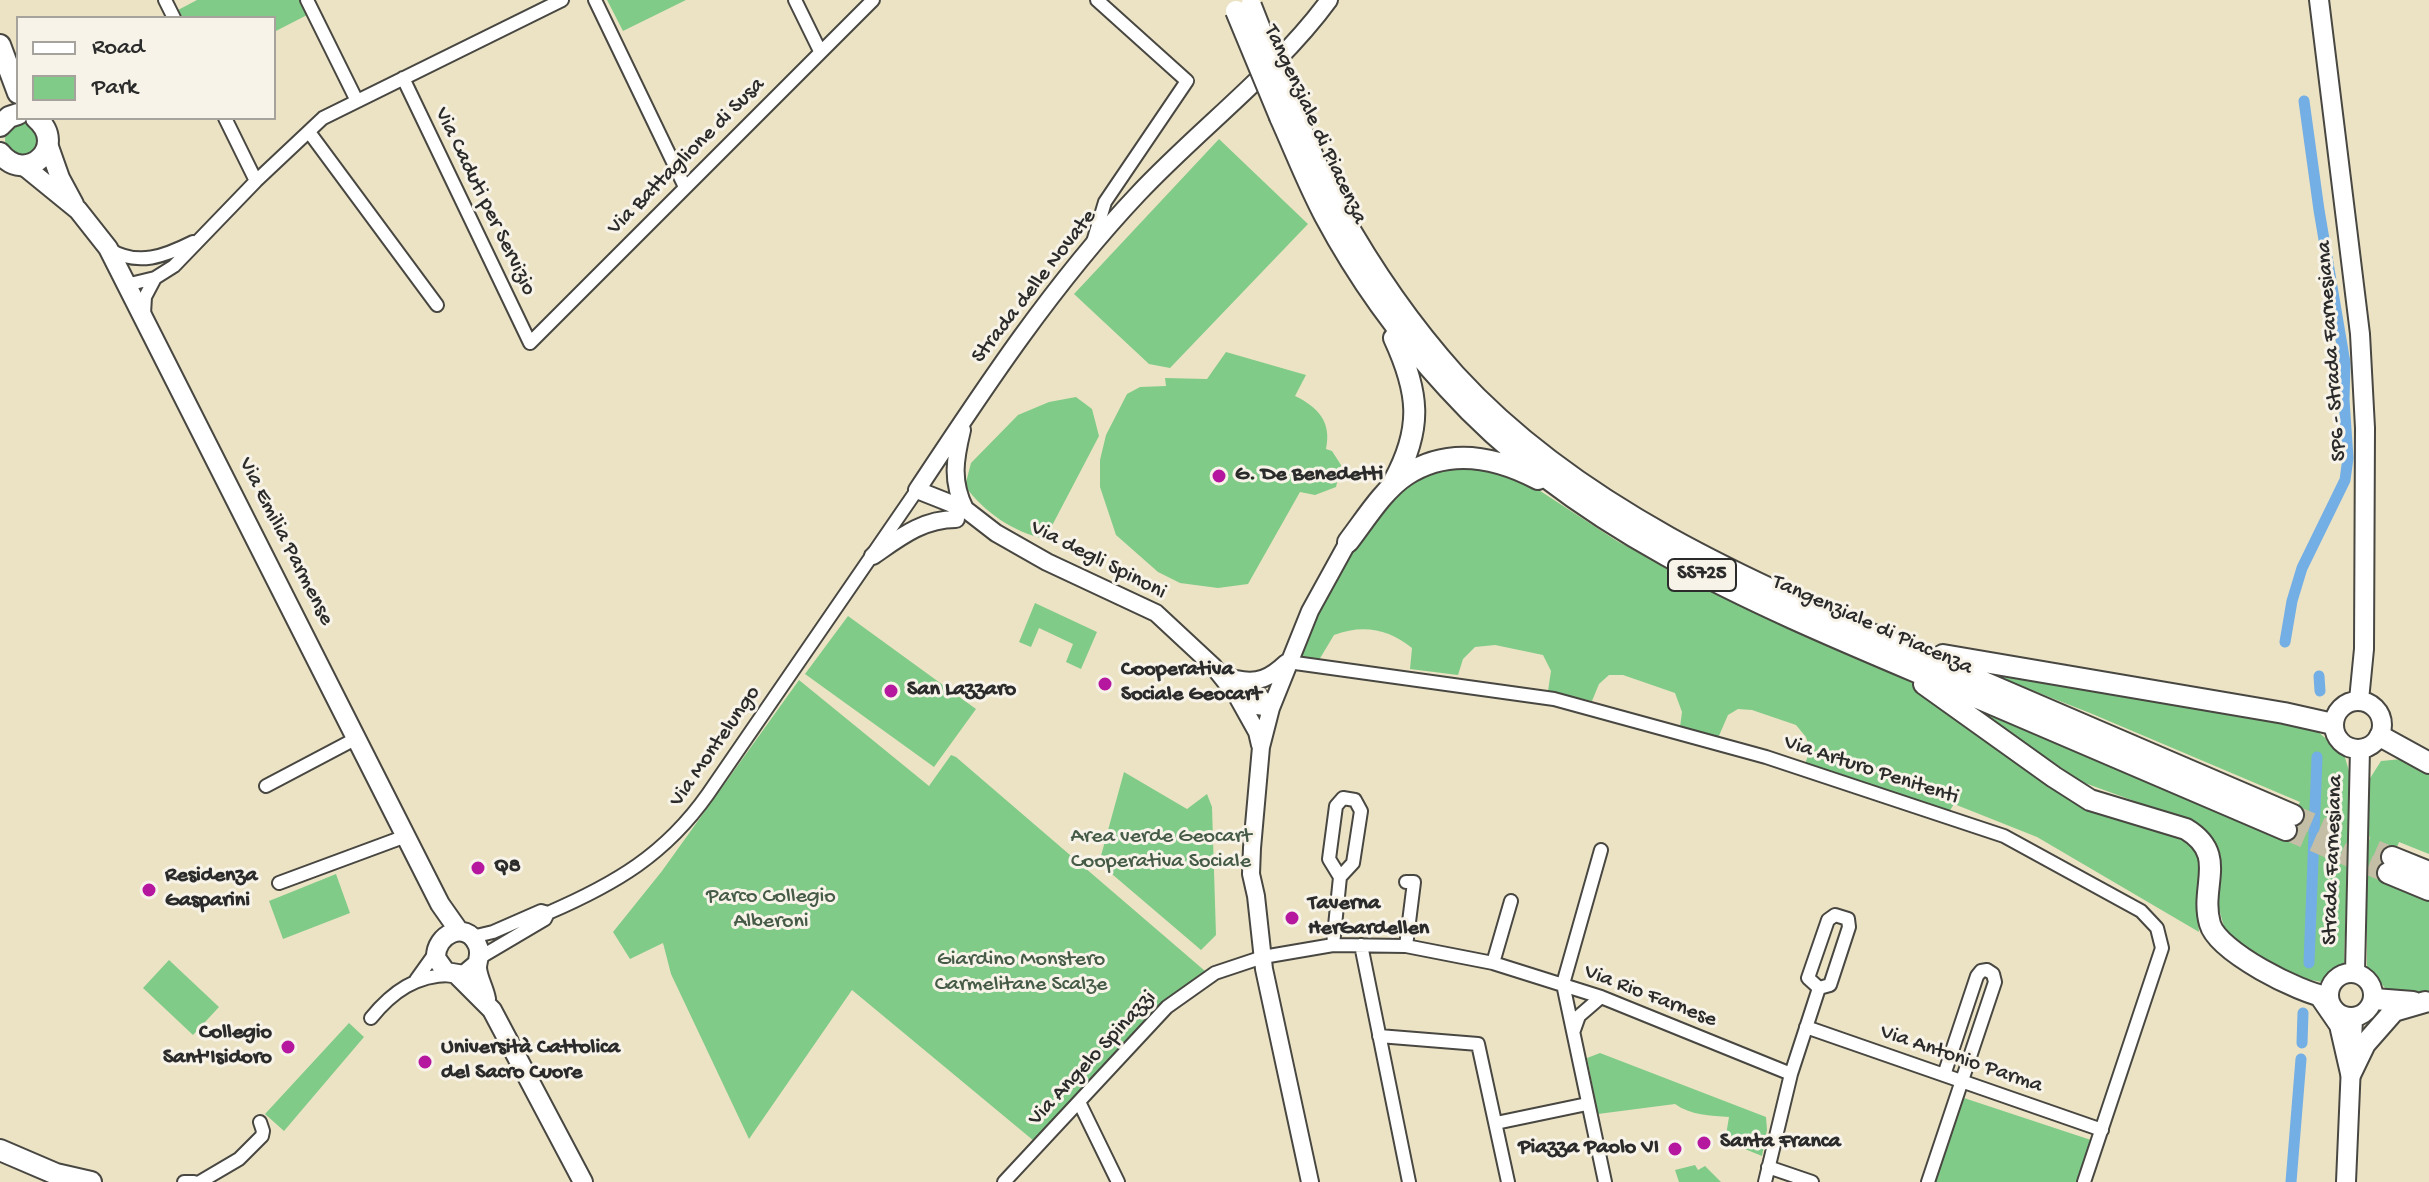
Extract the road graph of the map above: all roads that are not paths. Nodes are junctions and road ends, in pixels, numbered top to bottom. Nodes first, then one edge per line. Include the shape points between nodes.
1 (183, 0) edge
2 (307, 0) edge
3 (562, 0) edge
4 (595, 0) edge
5 (795, 0) edge
6 (873, 0) edge
7 (1097, 0) edge
8 (1329, 0) edge
9 (2319, 0) edge
10 (1243, 3) edge
11 (170, 8) edge
12 (0, 45) edge
13 (820, 51) junction
14 (403, 78) junction
15 (16, 88) edge
16 (357, 101) junction
17 (1286, 113) junction
18 (16, 115) edge
19 (38, 120) edge
20 (226, 120) edge
21 (0, 126) edge
22 (309, 132) junction
23 (48, 144) junction
24 (9, 163) edge
25 (256, 181) junction
26 (685, 187) junction
27 (78, 210) junction
28 (200, 239) junction
29 (1092, 245) junction
30 (108, 248) junction
31 (155, 278) junction
32 (126, 285) junction
33 (1370, 288) junction
34 (437, 305) dead end
35 (149, 328) junction
36 (530, 343) joint
37 (965, 417) junction
38 (917, 490) junction
39 (1388, 492) junction
40 (1576, 499) junction
41 (961, 514) junction
42 (1348, 542) joint
43 (873, 556) junction
44 (1899, 655) junction
45 (1288, 662) junction
46 (1213, 666) junction
47 (1233, 678) junction
48 (1237, 696) junction
49 (2359, 700) junction
50 (1271, 708) junction
51 (2333, 724) junction
52 (2380, 736) junction
53 (357, 738) junction
54 (1261, 747) junction
55 (2360, 749) junction
56 (2429, 763) edge
57 (266, 786) dead end
58 (2289, 822) tunnel mouth
59 (406, 836) junction
60 (1601, 850) dead end
61 (2429, 872) edge
62 (1340, 877) junction
63 (1406, 882) dead end
64 (279, 883) dead end
65 (2429, 890) edge
66 (1511, 901) dead end
67 (440, 904) junction
68 (548, 913) junction
69 (466, 934) junction
70 (1333, 945) junction
71 (1361, 945) junction
72 (438, 946) junction
73 (1406, 946) junction
74 (1263, 957) junction
75 (478, 961) junction
76 (1493, 963) junction
77 (2355, 972) junction
78 (455, 975) junction
79 (416, 980) junction
80 (1563, 984) junction
81 (1819, 988) junction
82 (1601, 997) junction
83 (2324, 997) junction
84 (2374, 999) junction
85 (487, 1001) junction
86 (2427, 1002) edge
87 (371, 1018) dead end
88 (2353, 1018) junction
89 (1806, 1027) junction
90 (1573, 1033) junction
91 (1379, 1036) junction
92 (2351, 1073) junction
93 (1791, 1074) junction
94 (1944, 1075) junction
95 (1962, 1081) junction
96 (1079, 1102) junction
97 (1587, 1104) junction
98 (260, 1122) dead end
99 (1496, 1123) junction
100 (2102, 1130) junction
101 (0, 1150) edge
102 (1768, 1167) junction
103 (60, 1178) edge
104 (1011, 1179) edge
105 (1808, 1181) edge
106 (91, 1182) edge
107 (184, 1182) edge
108 (197, 1182) edge
109 (583, 1182) edge
110 (1118, 1182) edge
111 (1310, 1182) edge
112 (1409, 1182) edge
113 (1508, 1182) edge
114 (1605, 1182) edge
115 (1765, 1182) edge
116 (1928, 1182) edge
117 (2084, 1182) edge
118 (2346, 1182) edge

1 - 11 street
2 - 16 street
3 - 14 street
4 - 26 street
5 - 13 street
6 - 13 street, Via Battaglione di Susa
7 - 29 street via 1187,81 1105,202
8 - 29 street, Strada delle Novate
9 - 49 main road, SP6 - Strada Farnesiana via 2360,334 2365,428
10 - 17 main road, Tangenziale di Piacenza / SS725, bridge
12 - 15 main road
13 - 26 street, Via Battaglione di Susa
14 - 16 street
14 - 36 street, Via Caduti per Servizio
16 - 22 street via 323,118
17 - 33 main road, Tangenziale di Piacenza / SS725 via 1325,216
17 - 44 main road, Tangenziale di Piacenza / SS725 via 1380,279 1424,338 1499,418 1583,485 1649,527
18 - 21 main road
19 - 23 main road
20 - 25 street
22 - 25 street
22 - 34 street
23 - 24 main road via 40,159
23 - 27 main road, Via Emilia Parmense
24 - 27 main road, Via Emilia Parmense
25 - 28 street
26 - 36 street, Via Battaglione di Susa
27 - 30 main road, Via Emilia Parmense
28 - 30 street via 145,260
28 - 31 street
29 - 37 street, Strada delle Novate
30 - 32 main road, Via Emilia Parmense
31 - 32 street
31 - 35 street via 143,309
32 - 35 main road, Via Emilia Parmense
33 - 39 main road via 1415,393 1415,430
33 - 40 main road, Tangenziale di Piacenza / SS725 via 1449,390 1490,431
35 - 53 main road, Via Emilia Parmense
37 - 38 street, Strada delle Novate
37 - 41 street via 954,467
38 - 41 street, Via degli Spinoni
38 - 43 street, Strada delle Novate
39 - 40 main road via 1406,475 1434,463 1490,458
39 - 42 main road
40 - 44 main road, Tangenziale di Piacenza / SS725 via 1722,586
41 - 43 street via 909,531
41 - 46 street, Via degli Spinoni via 1156,613
42 - 45 street
43 - 68 street, Via Montelungo via 676,836 638,866
44 - 51 main road via 1999,666
44 - 58 main road, Tangenziale di Piacenza / SS725
44 - 83 main road via 2090,800 2200,838 2211,870 2210,925 2221,943 2239,957
45 - 47 street via 1263,680
45 - 50 street
45 - 100 street, Via Arturo Penitenti via 1554,699 1766,757 2004,836 2141,911 2157,928 2162,948
46 - 47 street, Via degli Spinoni
46 - 48 street, Via degli Spinoni
47 - 50 street, Via degli Spinoni
48 - 50 street
48 - 54 street, Via degli Spinoni
49 - 51 main road via 2346,702
49 - 52 main road via 2380,712
50 - 54 street
51 - 55 main road via 2346,747
52 - 55 main road
52 - 56 main road
53 - 57 street
53 - 59 main road, Via Emilia Parmense
54 - 74 street via 1251,874
55 - 77 main road, Strada Farnesiana
59 - 64 street
59 - 67 main road, Via Emilia Parmense
60 - 80 street
61 - 65 main road via 2390,865
62 - 62 street via 1353,863 1361,811 1355,800 1343,798 1336,806 1329,859
62 - 70 street
63 - 73 street via 1414,882
66 - 76 street
67 - 69 main road, Via Emilia Parmense
67 - 72 main road, Via Emilia Parmense
68 - 69 street, Via Montelungo via 541,911 493,932
68 - 75 street, Via Montelungo
69 - 72 main road via 448,934
69 - 75 main road, Via Emilia Parmense via 479,946
70 - 71 street, Via Rio Farnese
70 - 74 street, Via Rio Farnese
71 - 73 street, Via Rio Farnese
71 - 91 street
72 - 78 main road, Via Emilia Parmense via 441,968
72 - 79 street
73 - 76 street, Via Rio Farnese
74 - 96 street, Via Angelo Spinazzi via 1215,973 1167,1007
74 - 111 street
75 - 78 main road via 469,972
75 - 85 main road, Via Emilia Parmense
76 - 80 street, Via Rio Farnese
77 - 83 main road via 2341,974
77 - 84 main road via 2369,982
78 - 79 street
78 - 85 main road, Via Emilia Parmense
79 - 87 street via 399,989
80 - 82 street, Via Rio Farnese
80 - 90 street
81 - 81 street via 1830,985 1848,919 1835,915 1828,920 1808,978
81 - 89 street
82 - 90 street via 1579,1016
82 - 93 street, Via Rio Farnese
83 - 88 main road via 2336,1013
83 - 92 main road via 2340,1025
84 - 86 main road
84 - 88 main road via 2363,1015
85 - 109 main road, Via Emilia Parmense
86 - 92 main road via 2394,1011 2365,1044
88 - 92 main road
89 - 93 street
89 - 94 street, Via Antonio Parma
90 - 97 street
91 - 99 street via 1478,1044
91 - 112 street
92 - 118 main road
93 - 102 street
94 - 95 street, Via Antonio Parma
94 - 95 street via 1977,976 1987,970 1995,982
95 - 100 street, Via Antonio Parma
95 - 116 street
96 - 104 street, Via Angelo Spinazzi
96 - 110 street
97 - 99 street
97 - 114 street
98 - 108 street via 262,1136 239,1159
99 - 113 street
100 - 117 street, Via Arturo Penitenti
101 - 103 main road
102 - 105 street
102 - 115 street
103 - 106 main road
107 - 108 street

